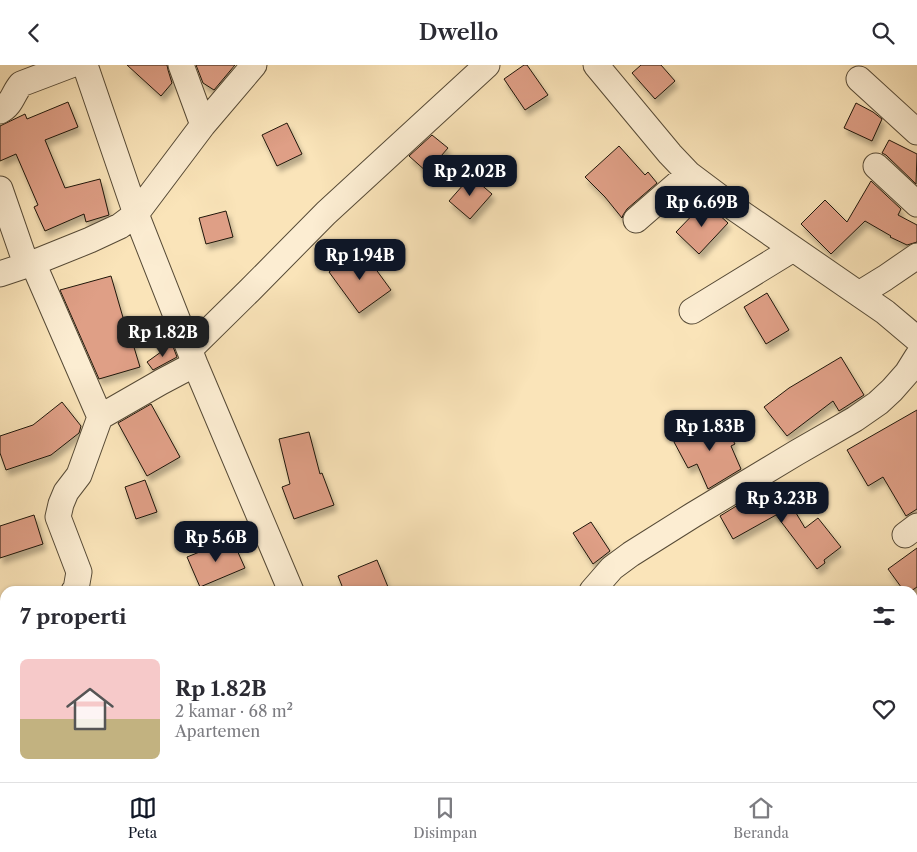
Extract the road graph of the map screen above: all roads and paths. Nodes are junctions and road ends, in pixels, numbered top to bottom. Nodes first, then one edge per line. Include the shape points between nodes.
1 (71, 65) edge
2 (85, 65) edge
3 (182, 65) edge
4 (254, 65) edge
5 (487, 65) edge
6 (596, 65) edge
7 (859, 79) dead end
8 (0, 111) edge
9 (204, 125) junction
10 (917, 132) edge
11 (876, 166) dead end
12 (689, 174) junction
13 (0, 189) edge
14 (917, 204) edge
15 (136, 214) junction
16 (636, 220) dead end
17 (792, 249) junction
18 (917, 256) edge
19 (30, 263) junction
20 (0, 274) edge
21 (859, 294) junction
22 (692, 311) dead end
23 (917, 339) edge
24 (192, 357) junction
25 (917, 357) edge
26 (100, 417) junction
27 (77, 586) edge
28 (289, 586) edge
29 (596, 586) edge

1 - 8 street via 21,84 6,108
2 - 15 street
3 - 9 street
4 - 9 street
5 - 24 street via 326,213 249,291
6 - 12 street
7 - 10 street
9 - 15 street
11 - 14 street
12 - 16 street
12 - 17 street
13 - 19 street
15 - 19 street via 108,232
15 - 24 street
17 - 21 street
17 - 22 street
18 - 21 street
19 - 20 street
19 - 26 street
21 - 23 street
24 - 26 street via 161,382
24 - 28 street
25 - 29 street via 907,373 878,403 631,554 612,568
26 - 27 street via 79,475 66,493 58,517 79,572

